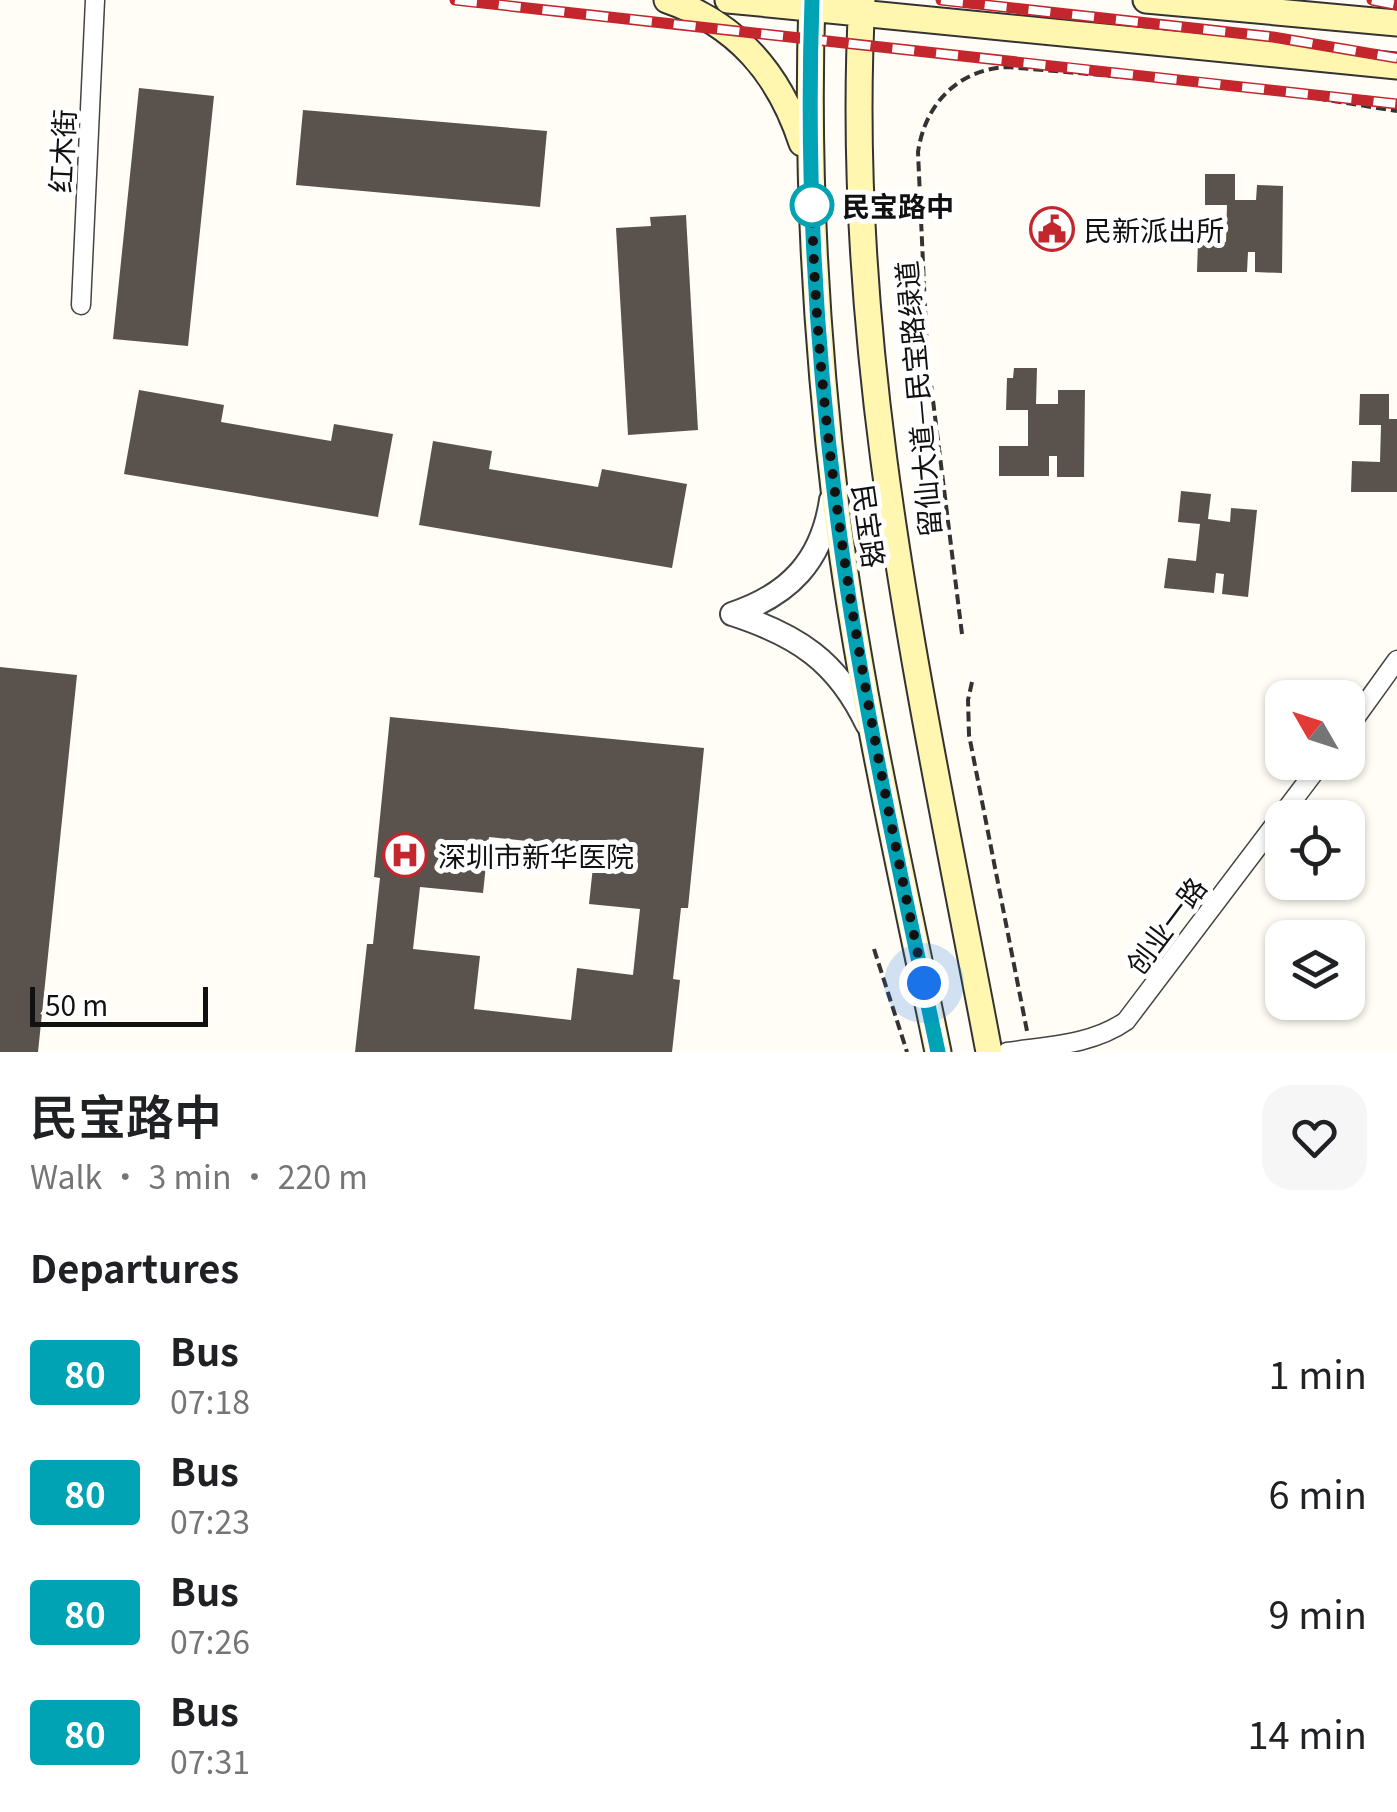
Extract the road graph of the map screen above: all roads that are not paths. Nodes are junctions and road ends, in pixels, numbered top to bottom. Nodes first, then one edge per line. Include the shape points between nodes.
1 (95, 0) edge
2 (667, 0) edge
3 (728, 0) edge
4 (1146, 0) edge
5 (812, 4) edge
6 (862, 7) edge
7 (1397, 23) edge
8 (1397, 66) edge
9 (810, 173) junction
10 (81, 305) dead end
11 (834, 480) junction
12 (1397, 660) edge
13 (1365, 704) edge
14 (876, 751) junction
15 (1308, 780) edge
16 (938, 1052) edge
17 (990, 1052) edge
18 (1007, 1052) edge

1 - 10 street, 红木街
2 - 9 main road via 730,31 762,63 788,104
3 - 5 main road
4 - 7 main road
5 - 6 main road
5 - 9 main road, 民宝路
6 - 8 main road
6 - 17 main road, 民宝路 via 863,244 874,391
9 - 11 main road, 民宝路
11 - 14 main road, 民宝路
11 - 14 street via 825,532 804,569 766,601 732,614 794,638 815,654 854,698
12 - 13 street
14 - 16 main road, 民宝路
15 - 18 street, 创业一路 via 1126,1021 1092,1038

